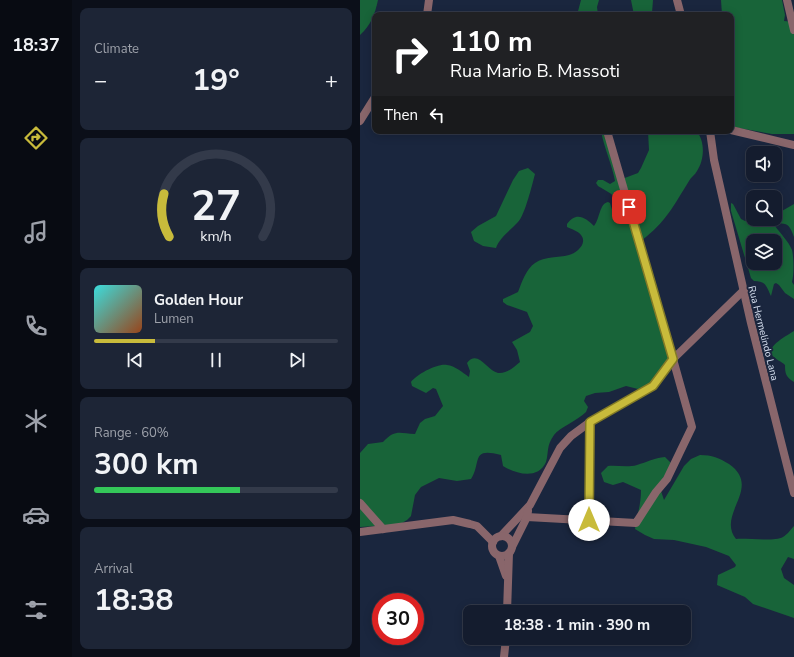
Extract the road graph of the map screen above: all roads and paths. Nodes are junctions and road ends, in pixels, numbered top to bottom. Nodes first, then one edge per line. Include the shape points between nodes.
1 (430, 0) edge
2 (677, 0) edge
3 (787, 0) edge
4 (428, 12) edge
5 (680, 12) edge
6 (793, 19) edge
7 (794, 30) edge
8 (372, 102) edge
9 (360, 121) edge
10 (734, 131) edge
11 (608, 134) edge
12 (710, 134) edge
13 (794, 145) edge
14 (744, 290) junction
15 (673, 359) junction
16 (590, 422) junction
17 (794, 493) edge
18 (360, 503) edge
19 (530, 505) junction
20 (527, 516) junction
21 (589, 520) junction
22 (383, 529) junction
23 (360, 532) edge
24 (498, 538) junction
25 (510, 550) junction
26 (499, 556) junction
27 (508, 580) junction
28 (507, 605) edge
29 (505, 645) edge
30 (504, 657) edge

1 - 4 street
2 - 5 street
3 - 6 street
6 - 7 street
8 - 9 street
10 - 13 street
11 - 15 street
12 - 14 street, Rua Hermelindo Lana
14 - 15 street
14 - 17 street, Rua Hermelindo Lana
15 - 16 street via 653,386
15 - 21 street via 692,427 667,479 636,523
16 - 19 street via 560,448
16 - 21 street
18 - 22 street
19 - 20 street
19 - 24 street
20 - 21 street
20 - 25 street
22 - 23 street
22 - 24 street via 453,520 470,524
24 - 25 street via 509,540
24 - 26 street via 493,550
25 - 26 street via 504,556
25 - 27 street
26 - 27 street
27 - 28 street
29 - 30 street

